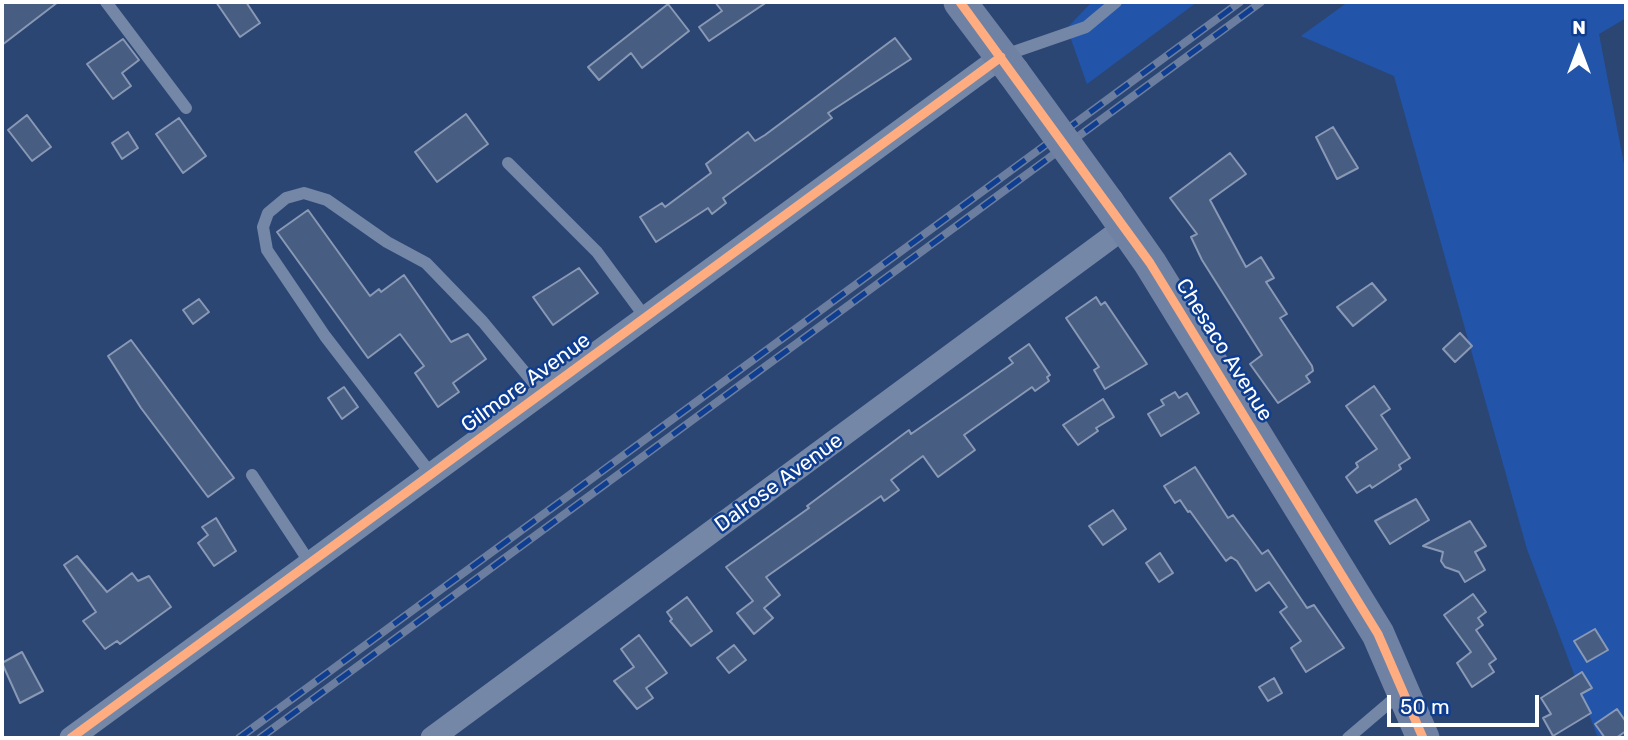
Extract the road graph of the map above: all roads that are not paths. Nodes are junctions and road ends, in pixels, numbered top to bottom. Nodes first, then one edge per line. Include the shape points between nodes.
1 (106, 2) edge
2 (960, 2) edge
3 (1116, 2) edge
4 (1007, 65) junction
5 (186, 108) dead end
6 (508, 163) dead end
7 (1117, 215) junction
8 (645, 317) junction
9 (542, 393) junction
10 (431, 474) junction
11 (252, 475) dead end
12 (310, 563) junction
13 (1405, 689) junction
14 (71, 738) edge
15 (432, 738) edge
16 (1348, 738) edge
17 (1423, 738) edge

1 - 5 lane
2 - 4 street, Chesaco Avenue
3 - 4 lane via 1086,27
4 - 7 street, Chesaco Avenue, bridge
4 - 8 street, Gilmore Avenue
6 - 8 lane via 590,244
7 - 13 street, Chesaco Avenue via 1354,593
7 - 15 street, Dalrose Avenue
8 - 9 street, Gilmore Avenue
9 - 10 street, Gilmore Avenue
9 - 10 lane via 426,263 327,200 304,193 286,198 268,213 262,227 267,250
10 - 12 street, Gilmore Avenue
11 - 12 lane
12 - 14 street, Gilmore Avenue
13 - 16 lane
13 - 17 street, Chesaco Avenue

